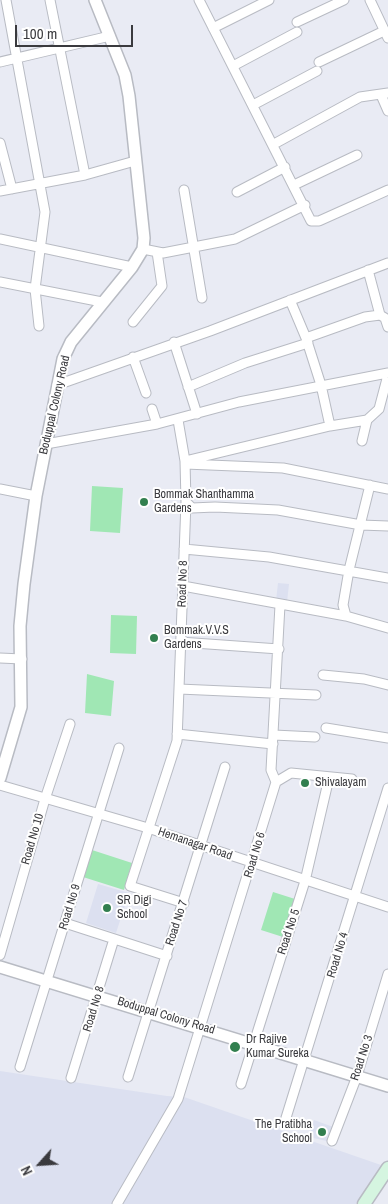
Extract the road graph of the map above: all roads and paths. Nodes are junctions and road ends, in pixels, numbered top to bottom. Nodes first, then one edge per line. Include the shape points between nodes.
1 (6, 0) edge
2 (50, 0) edge
3 (95, 0) edge
4 (199, 0) edge
5 (269, 0) edge
6 (344, 0) edge
7 (370, 0) edge
8 (297, 22) dead end
9 (213, 28) junction
10 (386, 31) edge
11 (297, 32) dead end
12 (110, 36) junction
13 (60, 47) junction
14 (16, 59) junction
15 (0, 62) edge
16 (233, 66) junction
17 (384, 94) edge
18 (253, 105) junction
19 (388, 111) edge
20 (0, 143) edge
21 (274, 144) junction
22 (357, 155) dead end
23 (135, 161) junction
24 (285, 167) junction
25 (85, 175) junction
26 (41, 183) junction
27 (294, 185) junction
28 (12, 189) junction
29 (184, 190) dead end
30 (388, 190) edge
31 (0, 191) edge
32 (237, 192) dead end
33 (304, 206) junction
34 (0, 239) edge
35 (40, 247) junction
36 (193, 248) junction
37 (143, 249) junction
38 (157, 252) junction
39 (388, 263) edge
40 (132, 268) junction
41 (368, 270) junction
42 (0, 282) edge
43 (35, 289) junction
44 (202, 298) dead end
45 (290, 300) junction
46 (102, 302) junction
47 (380, 315) junction
48 (133, 322) dead end
49 (39, 326) dead end
50 (388, 327) edge
51 (307, 340) junction
52 (174, 342) junction
53 (133, 357) junction
54 (388, 374) edge
55 (321, 384) junction
56 (57, 385) junction
57 (188, 387) junction
58 (146, 393) dead end
59 (152, 409) dead end
60 (379, 409) junction
61 (388, 413) edge
62 (197, 414) junction
63 (178, 420) junction
64 (367, 420) junction
65 (157, 424) junction
66 (330, 426) junction
67 (362, 441) dead end
68 (46, 444) junction
69 (185, 463) junction
70 (370, 486) junction
71 (0, 489) edge
72 (388, 489) edge
73 (36, 496) junction
74 (186, 502) junction
75 (361, 525) junction
76 (388, 526) edge
77 (184, 549) junction
78 (349, 570) junction
79 (388, 578) edge
80 (183, 586) junction
81 (280, 605) junction
82 (346, 616) junction
83 (388, 628) edge
84 (180, 642) junction
85 (278, 649) junction
86 (0, 658) edge
87 (22, 659) junction
88 (323, 675) dead end
89 (388, 685) edge
90 (179, 688) junction
91 (275, 692) junction
92 (316, 695) dead end
93 (70, 724) dead end
94 (326, 728) dead end
95 (177, 734) junction
96 (315, 737) dead end
97 (388, 738) edge
98 (274, 739) junction
99 (119, 748) dead end
100 (225, 767) dead end
101 (0, 778) edge
102 (329, 778) junction
103 (352, 779) dead end
104 (276, 782) junction
105 (0, 785) edge
106 (388, 788) edge
107 (45, 799) junction
108 (99, 813) junction
109 (148, 828) junction
110 (201, 846) junction
111 (253, 863) junction
112 (305, 881) junction
113 (356, 897) junction
114 (184, 902) junction
115 (388, 907) edge
116 (65, 923) junction
117 (114, 939) junction
118 (0, 955) edge
119 (167, 956) junction
120 (0, 967) edge
121 (388, 974) edge
122 (47, 981) junction
123 (98, 996) junction
124 (149, 1012) junction
125 (201, 1028) junction
126 (253, 1043) junction
127 (304, 1060) junction
128 (20, 1067) dead end
129 (357, 1076) junction
130 (128, 1077) dead end
131 (71, 1078) dead end
132 (241, 1084) dead end
133 (388, 1086) edge
134 (285, 1121) dead end
135 (332, 1141) dead end
136 (388, 1168) edge
137 (117, 1204) edge
138 (364, 1204) edge

1 - 14 street
2 - 13 street
3 - 12 street, Boduppal Colony Road
4 - 9 street
5 - 9 street
6 - 8 street
7 - 10 street
9 - 16 street
10 - 18 street
11 - 16 street
12 - 13 street
12 - 23 street, Boduppal Colony Road via 130,96
13 - 14 street
13 - 25 street
14 - 15 street
14 - 26 street
16 - 18 street
17 - 19 street
17 - 21 street via 360,97
18 - 21 street
20 - 28 street
21 - 24 street
22 - 27 street
23 - 25 street
23 - 37 street, Boduppal Colony Road via 142,208
24 - 27 street
24 - 32 street
25 - 26 street
26 - 28 street
26 - 35 street via 45,212
27 - 33 street
28 - 31 street
29 - 36 street
30 - 33 street via 315,222 311,221
33 - 36 street via 235,239
34 - 35 street
35 - 40 street
35 - 43 street
36 - 38 street via 163,254
36 - 44 street
37 - 38 street
37 - 40 street, Boduppal Colony Road
38 - 48 street via 162,286
39 - 41 street
40 - 46 street, Boduppal Colony Road
41 - 45 street
41 - 47 street
42 - 43 street
43 - 46 street
43 - 49 street
45 - 51 street
45 - 52 street
46 - 56 street, Boduppal Colony Road via 71,342
47 - 50 street
47 - 51 street via 365,317
51 - 55 street
51 - 57 street
52 - 53 street
52 - 57 street
53 - 56 street
53 - 58 street
54 - 55 street
54 - 60 street
55 - 62 street
55 - 66 street
56 - 68 street, Boduppal Colony Road
57 - 62 street
59 - 65 street
60 - 61 street
60 - 64 street
62 - 63 street
63 - 65 street
63 - 69 street, Road No 8
64 - 66 street
64 - 67 street
65 - 68 street
66 - 69 street
68 - 73 street, Boduppal Colony Road
69 - 70 street via 284,468
69 - 74 street, Road No 8
70 - 72 street
70 - 75 street
71 - 73 street
73 - 87 street, Boduppal Colony Road via 20,626
74 - 75 street via 192,508 278,510
74 - 77 street, Road No 8
75 - 76 street
75 - 78 street
77 - 78 street via 269,556
77 - 80 street, Road No 8
78 - 79 street
78 - 82 street via 344,605
80 - 81 street
80 - 84 street, Road No 8
81 - 82 street
81 - 85 street, Road No 6
82 - 83 street
84 - 85 street
84 - 90 street, Road No 8
85 - 91 street, Road No 6
86 - 87 street
87 - 101 street, Boduppal Colony Road via 21,707
88 - 89 street
90 - 91 street
90 - 95 street, Road No 8
91 - 92 street
91 - 98 street, Road No 6
93 - 107 street, Road No 10
94 - 97 street
95 - 98 street
95 - 109 street, Road No 8
96 - 98 street
98 - 104 street, Road No 6 via 271,770
99 - 108 street, Road No 9
100 - 110 street, Road No 7
102 - 103 street
102 - 104 street via 291,773
102 - 112 street, Road No 5
104 - 111 street, Road No 6
105 - 107 street, Hemanagar Road
106 - 113 street, Road No 4
107 - 108 street, Hemanagar Road
107 - 118 street, Road No 10
108 - 109 street, Hemanagar Road
108 - 116 street, Road No 9
109 - 110 street, Hemanagar Road
109 - 114 street, Road No 8 via 130,886
110 - 111 street, Hemanagar Road
110 - 114 street, Road No 7
111 - 112 street, Hemanagar Road
111 - 125 street, Road No 6
112 - 113 street, Hemanagar Road
112 - 126 street, Road No 5
113 - 115 street, Hemanagar Road
113 - 127 street, Road No 4
114 - 119 street, Road No 7
116 - 117 street
116 - 122 street, Road No 9
117 - 119 street
117 - 123 street, Road No 8
119 - 124 street, Road No 7
120 - 122 street, Boduppal Colony Road
121 - 129 street, Road No 3
122 - 123 street, Boduppal Colony Road
122 - 128 street, Road No 9
123 - 124 street, Boduppal Colony Road
123 - 131 street, Road No 8
124 - 125 street, Boduppal Colony Road
124 - 130 street, Road No 7
125 - 126 street, Boduppal Colony Road
125 - 137 street, Road No 6 via 178,1099
126 - 127 street, Boduppal Colony Road
126 - 132 street, Road No 5
127 - 129 street, Boduppal Colony Road
127 - 134 street, Road No 4
129 - 133 street, Boduppal Colony Road
129 - 135 street, Road No 3
136 - 138 main road

